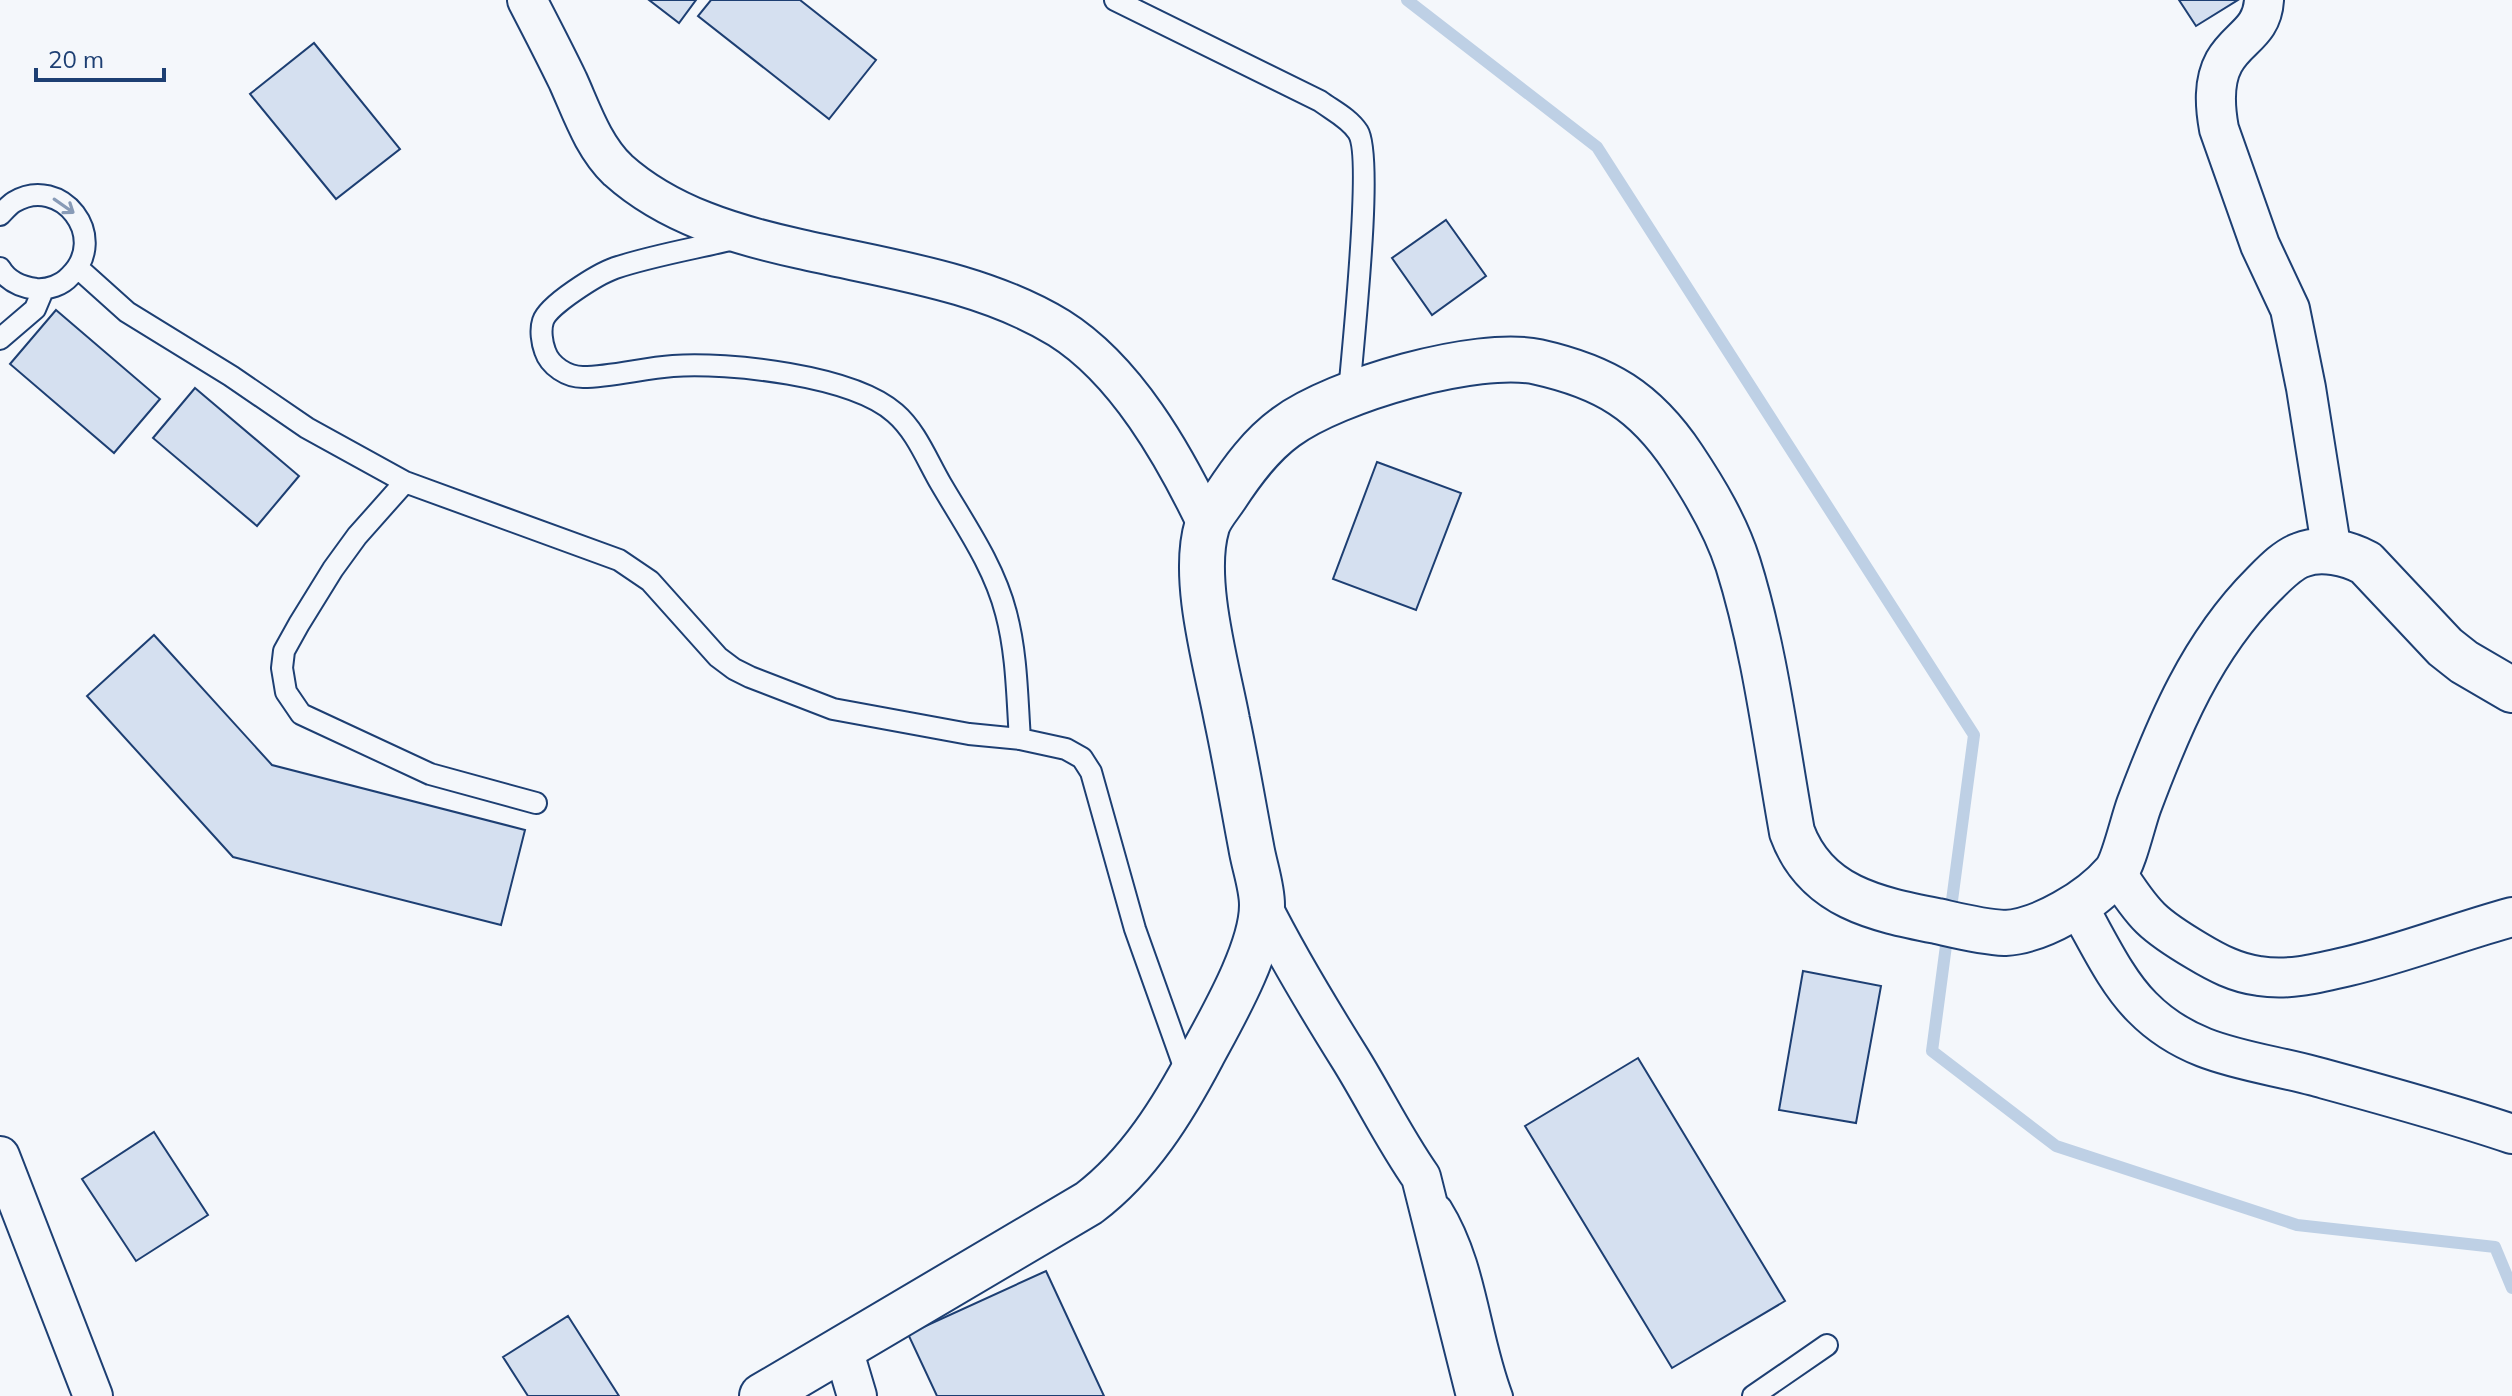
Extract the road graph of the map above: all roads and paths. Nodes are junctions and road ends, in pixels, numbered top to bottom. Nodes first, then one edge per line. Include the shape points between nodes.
1 (527, 0) edge
2 (1115, 0) edge
3 (2264, 0) edge
4 (0, 215) edge
5 (744, 237) junction
6 (0, 268) edge
7 (78, 268) junction
8 (43, 290) junction
9 (0, 339) edge
10 (1349, 394) junction
11 (405, 482) junction
12 (1207, 524) junction
13 (2332, 552) junction
14 (2512, 690) edge
15 (1020, 739) junction
16 (536, 803) dead end
17 (2116, 872) junction
18 (2077, 905) junction
19 (1262, 906) junction
20 (2512, 917) edge
21 (1189, 1080) junction
22 (2512, 1134) edge
23 (0, 1156) edge
24 (1421, 1177) junction
25 (1827, 1345) dead end
26 (843, 1349) junction
27 (93, 1396) edge
28 (762, 1396) edge
29 (857, 1396) edge
30 (1476, 1396) edge
31 (1502, 1396) edge
32 (1753, 1396) edge

1 - 5 street via 604,155 658,199
2 - 10 lane via 1320,101 1358,132 1362,216
3 - 13 street via 2259,21 2225,61 2215,95 2216,114 2260,245 2290,309
4 -> 7 lane via 14,202 34,195 55,198 72,209 84,228 86,249
5 - 12 street via 992,296 1060,329 1142,408
5 - 15 lane via 612,269 553,306 543,321 551,364 581,377 697,364 732,367 827,382 862,393 893,411 911,430 974,539 1006,610 1014,645
6 - 8 lane via 22,287
7 - 8 lane via 64,283
7 - 11 lane via 127,312 307,428
8 - 9 lane via 35,309
10 - 12 main road via 1276,435 1241,472
10 - 18 main road via 1460,364 1513,359 1539,362 1616,389 1669,438 1718,515 1737,563 1792,832 1808,864 1833,887 1884,911 1993,932 2018,932
11 - 15 lane via 637,570 718,657 750,677 833,709
11 - 16 lane via 357,536 299,624 284,651 286,692 301,714 430,774
12 - 19 main road via 1203,562 1209,638
13 - 14 main road via 2357,557 2374,569 2445,647
13 - 17 main road via 2300,555 2273,574 2210,652 2170,724
15 - 21 lane via 1066,749 1082,758 1091,772 1135,929
17 - 18 main road
17 - 20 street via 2158,927 2222,965 2256,976 2318,974 2404,953
18 - 22 street via 2128,991 2185,1040 2221,1055
19 - 21 main road via 1241,980
19 - 24 street via 1316,1007
21 - 26 main road via 1114,1184
23 - 27 street
24 - 30 street
24 - 31 lane via 1464,1253
25 - 32 lane
26 - 28 main road
26 - 29 street

